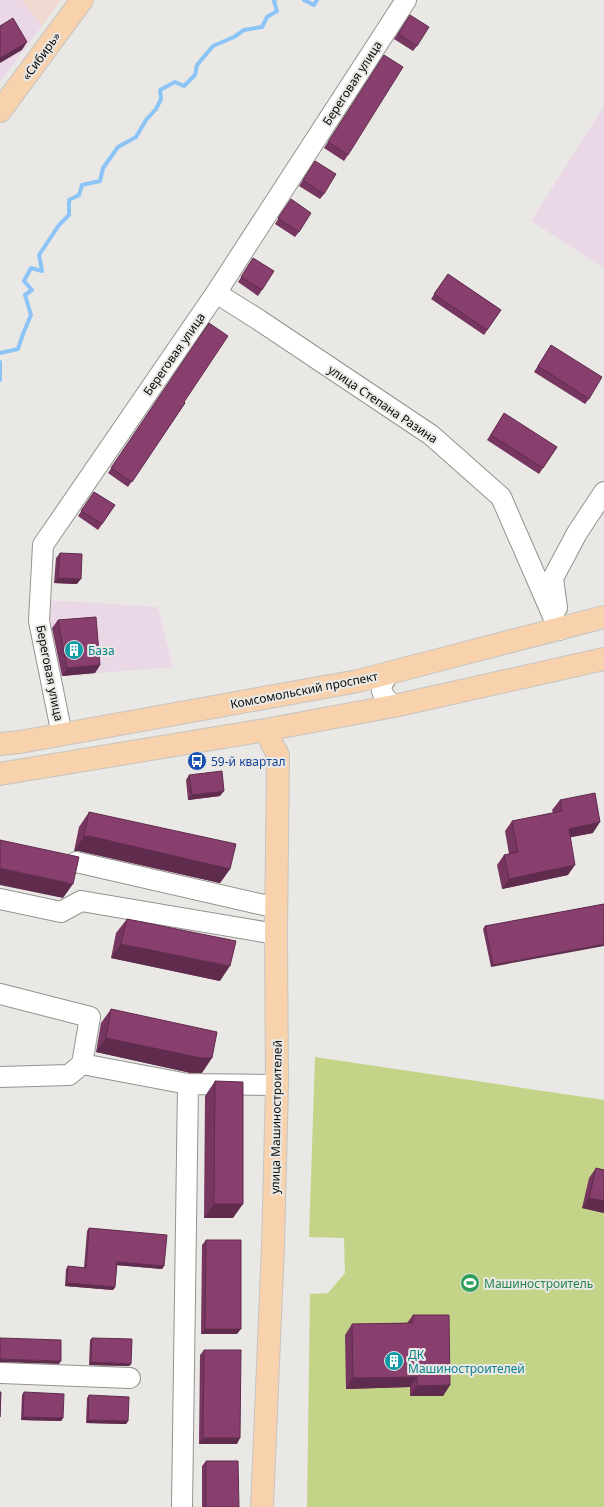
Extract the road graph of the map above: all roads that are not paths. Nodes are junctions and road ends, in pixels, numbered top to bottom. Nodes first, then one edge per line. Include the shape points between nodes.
1 (82, 0) edge
2 (406, 0) edge
3 (0, 111) edge
4 (216, 294) junction
5 (604, 492) edge
6 (604, 617) edge
7 (560, 630) junction
8 (604, 660) edge
9 (390, 673) junction
10 (358, 682) junction
11 (394, 706) junction
12 (365, 712) junction
13 (266, 730) junction
14 (62, 735) junction
15 (0, 744) edge
16 (0, 774) edge
17 (76, 862) edge
18 (0, 899) edge
19 (277, 908) junction
20 (276, 934) junction
21 (0, 994) edge
22 (82, 1064) junction
23 (0, 1077) edge
24 (188, 1084) junction
25 (277, 1084) junction
26 (0, 1373) edge
27 (130, 1378) dead end
28 (182, 1507) edge
29 (262, 1507) edge

1 - 3 main road, «Сибирь»
2 - 4 street, Береговая улица
4 - 7 street, улица Степана Разина via 431,435 501,497
4 - 14 street, Береговая улица via 44,544 40,621
5 - 7 street via 577,533 553,578
6 - 7 main road, Комсомольский проспект
7 - 9 main road, Комсомольский проспект
8 - 11 main road
9 - 10 main road, Комсомольский проспект
9 - 11 street via 382,682 381,690
10 - 12 main road via 368,685 372,690 371,703
10 - 14 main road, Комсомольский проспект
11 - 12 main road
12 - 13 main road
13 - 16 main road
13 - 19 main road, улица Машиностроителей via 278,755
14 - 15 main road, Комсомольский проспект
17 - 19 street
18 - 20 street via 61,912 81,900
19 - 20 main road, улица Машиностроителей
20 - 25 main road, улица Машиностроителей
21 - 22 street via 90,1017
22 - 23 street via 69,1075
22 - 24 street
24 - 25 street
24 - 28 street
25 - 29 main road, улица Машиностроителей
26 - 27 street

